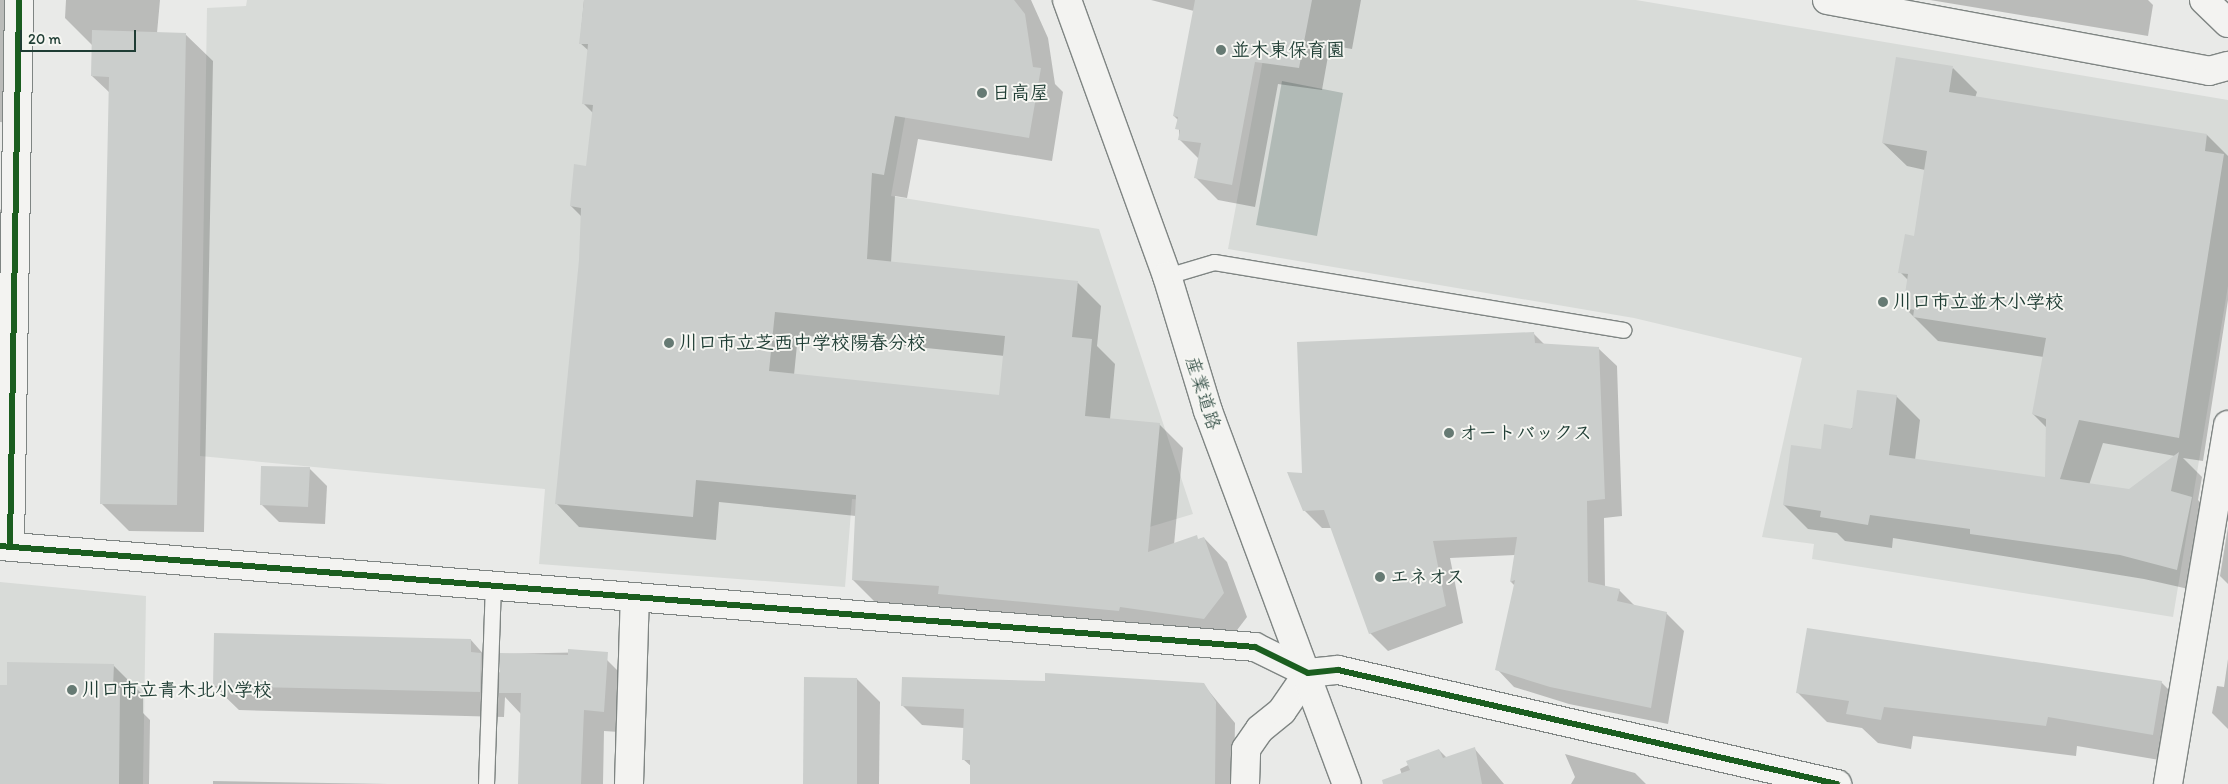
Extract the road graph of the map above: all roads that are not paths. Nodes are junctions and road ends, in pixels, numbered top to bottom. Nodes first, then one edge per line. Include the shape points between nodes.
1 (19, 0) edge
2 (1067, 0) edge
3 (1827, 0) edge
4 (2204, 0) edge
5 (2228, 23) edge
6 (2228, 66) edge
7 (1166, 276) junction
8 (1623, 330) dead end
9 (2228, 427) edge
10 (5, 546) edge
11 (493, 585) junction
12 (635, 596) junction
13 (1308, 673) junction
14 (486, 784) edge
15 (629, 784) edge
16 (1244, 784) edge
17 (1347, 784) edge
18 (1837, 784) edge
19 (2168, 784) edge

1 - 10 street
2 - 7 street, 産業道路
3 - 6 street via 2209,71
4 - 5 street
7 - 8 lane via 1214,262
7 - 13 street, 産業道路 via 1208,411
9 - 19 street
10 - 11 street
11 - 12 street
11 - 14 lane
12 - 13 street via 1255,647
12 - 15 street
13 - 16 street via 1282,711 1260,728 1246,749
13 - 17 street, 産業道路
13 - 18 street via 1338,670

